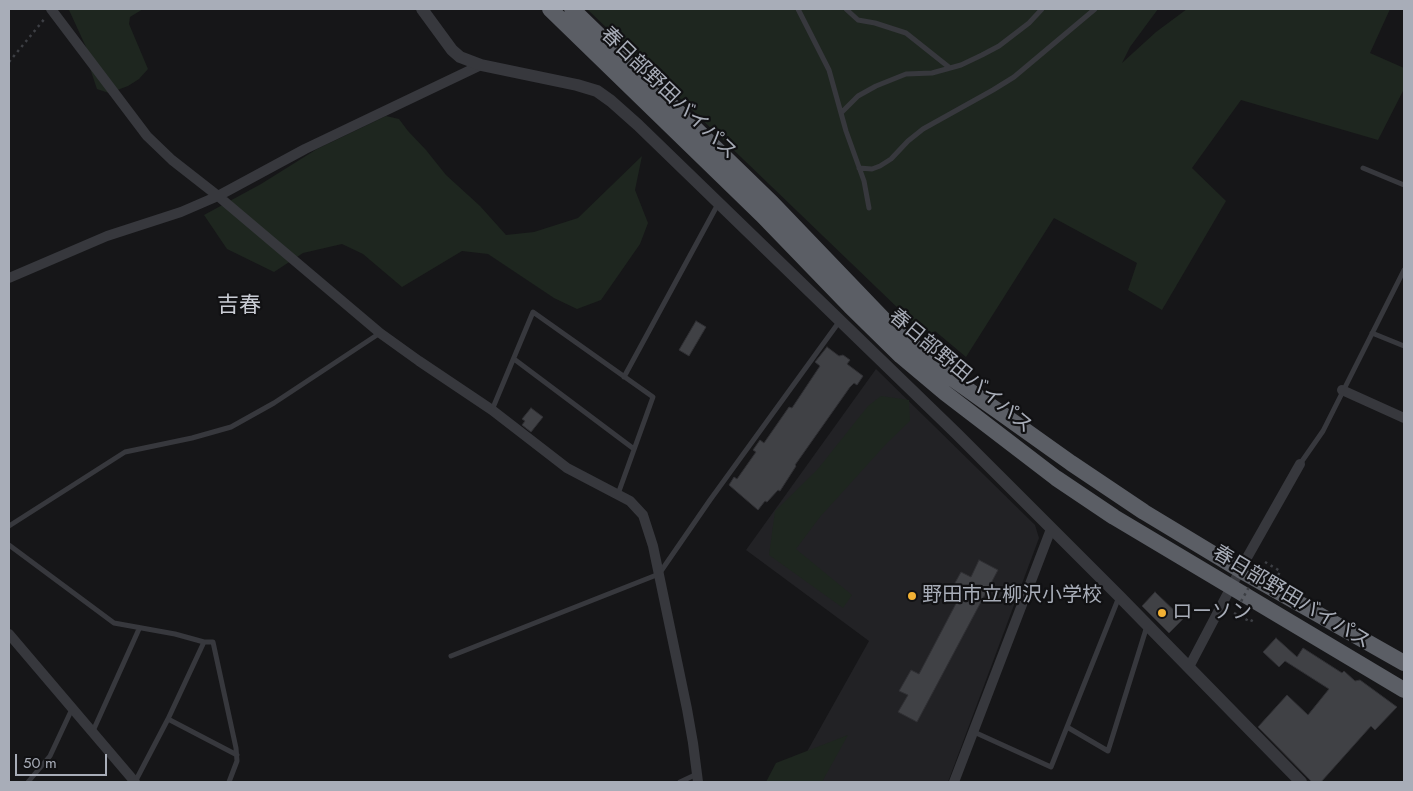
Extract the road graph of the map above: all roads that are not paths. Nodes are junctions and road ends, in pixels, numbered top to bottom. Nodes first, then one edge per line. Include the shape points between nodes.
1 (51, 9) edge
2 (422, 9) edge
3 (550, 9) edge
4 (572, 9) edge
5 (798, 9) edge
6 (846, 9) edge
7 (1042, 9) edge
8 (1095, 9) edge
9 (481, 65) junction
10 (950, 68) junction
11 (841, 113) junction
12 (859, 168) junction
13 (1363, 168) dead end
14 (1404, 185) edge
15 (218, 196) junction
16 (719, 203) junction
17 (869, 208) dead end
18 (1404, 270) edge
19 (9, 278) edge
20 (1401, 283) edge
21 (840, 321) junction
22 (380, 332) junction
23 (1372, 333) junction
24 (1404, 346) edge
25 (514, 359) junction
26 (624, 377) junction
27 (1342, 390) junction
28 (492, 410) junction
29 (1404, 418) edge
30 (634, 449) junction
31 (1300, 464) joint
32 (618, 495) junction
33 (9, 526) edge
34 (1051, 529) junction
35 (9, 545) edge
36 (1240, 570) junction
37 (658, 574) junction
38 (1231, 587) junction
39 (1119, 596) junction
40 (1147, 625) junction
41 (139, 629) junction
42 (9, 634) edge
43 (204, 642) junction
44 (451, 656) dead end
45 (1404, 661) edge
46 (1188, 667) junction
47 (1404, 690) edge
48 (72, 709) junction
49 (168, 719) junction
50 (1067, 727) junction
51 (92, 732) junction
52 (974, 732) junction
53 (237, 755) junction
54 (697, 778) edge
55 (28, 782) edge
56 (134, 782) edge
57 (229, 782) edge
58 (680, 782) edge
59 (954, 782) edge
60 (1300, 782) edge

1 - 15 street via 147,136
2 - 9 street via 452,50 460,57
3 - 38 highway, 春日部野田バイパス via 908,362 1056,478
4 - 36 highway, 春日部野田バイパス via 772,203 891,327 953,380 1128,501
5 - 11 lane via 829,70
6 - 10 lane via 858,20 906,33
7 - 10 lane via 999,46
8 - 12 lane via 1014,77 923,130 880,166
9 - 15 street via 305,149
9 - 16 street via 597,92 638,125
10 - 11 lane via 932,73 906,74 876,86 858,96
11 - 12 lane
12 - 17 lane
13 - 14 lane
15 - 19 street via 181,212 107,236
15 - 22 street
16 - 21 street
16 - 26 lane
18 - 20 lane
20 - 23 lane
21 - 34 street
21 - 37 lane
22 - 28 street
22 - 33 lane via 274,403 231,427 124,452
23 - 24 lane
23 - 27 lane
25 - 26 lane via 533,312
25 - 28 lane
25 - 30 lane
26 - 30 lane via 653,398
27 - 29 street
27 - 31 lane via 1323,431
28 - 32 street via 567,468
30 - 32 lane
31 - 36 street
32 - 37 street via 630,501 643,515
34 - 39 street
34 - 52 street
35 - 41 lane via 105,618
36 - 38 street
36 - 45 highway, 春日部野田バイパス
37 - 44 lane
37 - 54 street via 692,735
38 - 46 street
38 - 47 highway, 春日部野田バイパス
39 - 40 street
39 - 50 lane
40 - 46 street
40 - 50 lane via 1108,751
41 - 43 lane
41 - 51 lane
42 - 48 street
43 - 49 lane
43 - 53 lane via 213,642
46 - 60 street
48 - 51 street
48 - 55 lane via 50,756
49 - 53 lane
49 - 56 lane
50 - 52 lane via 1051,767
51 - 56 street
52 - 59 street
53 - 57 lane
54 - 58 lane

